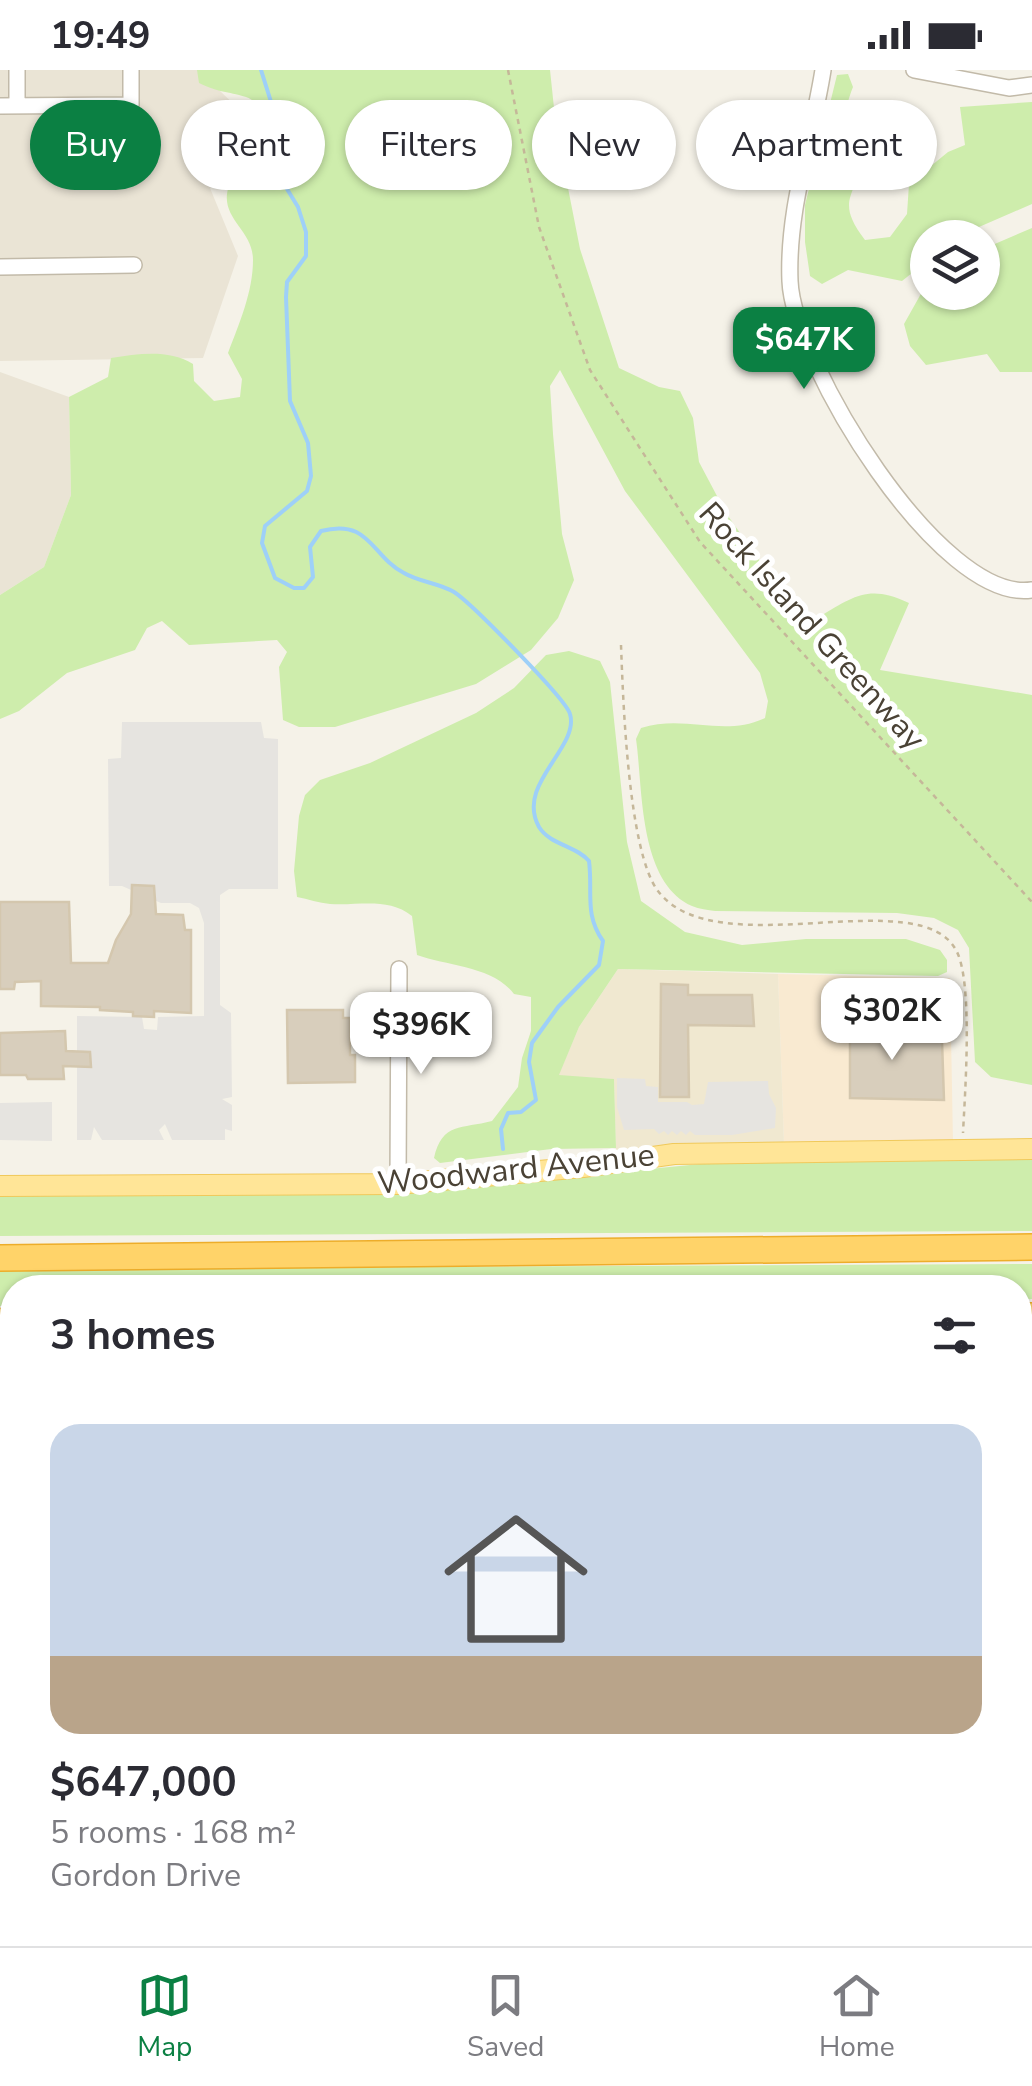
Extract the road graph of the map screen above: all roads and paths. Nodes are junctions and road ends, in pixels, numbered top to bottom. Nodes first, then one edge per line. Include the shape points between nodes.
1 (17, 70) edge
2 (131, 70) edge
3 (508, 70) edge
4 (822, 70) edge
5 (914, 70) edge
6 (1032, 85) edge
7 (0, 106) edge
8 (18, 106) junction
9 (134, 265) dead end
10 (0, 267) edge
11 (1032, 590) edge
12 (621, 645) dead end
13 (1032, 902) edge
14 (400, 968) dead end
15 (963, 1149) junction
16 (1032, 1149) edge
17 (398, 1184) junction
18 (0, 1186) edge
19 (1032, 1247) edge
20 (0, 1250) edge
21 (89, 1257) junction
22 (0, 1258) edge

1 - 8 street
2 - 8 street via 131,105
3 - 13 path, Rock Island Greenway via 539,227 590,370 700,542
4 - 11 street via 798,181 790,284 812,359 852,436 940,543 996,582
5 - 6 street via 1009,88
7 - 8 street
9 - 10 street
12 - 15 path via 636,811 656,889 675,906 710,920 901,922 947,938 959,954 964,984
14 - 17 street
15 - 16 main road, Woodward Avenue
15 - 17 main road, Woodward Avenue via 674,1154
17 - 18 main road, Woodward Avenue
19 - 21 highway
20 - 21 highway
21 - 22 highway

